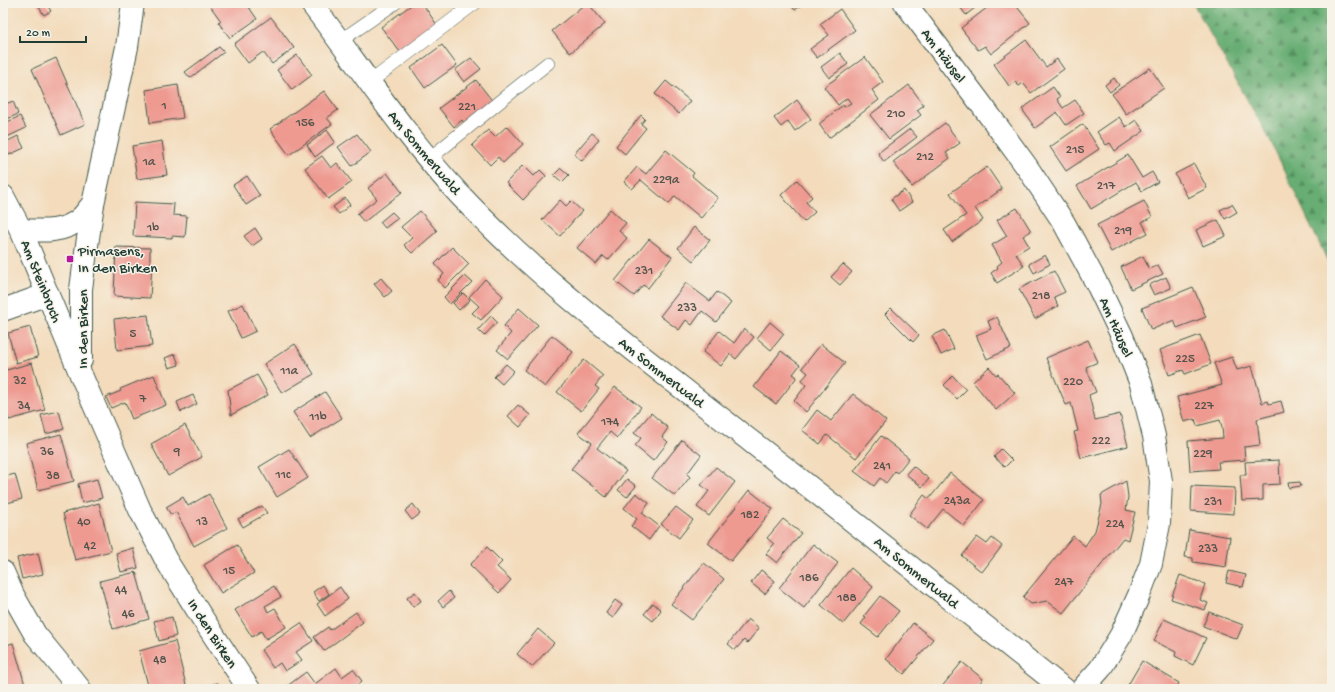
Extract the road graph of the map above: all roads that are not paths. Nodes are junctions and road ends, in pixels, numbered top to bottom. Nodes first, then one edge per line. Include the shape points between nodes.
1 (133, 3) edge
2 (311, 3) edge
3 (395, 3) edge
4 (475, 3) edge
5 (904, 3) edge
6 (340, 41) junction
7 (548, 63) dead end
8 (370, 82) junction
9 (429, 159) junction
10 (3, 196) edge
11 (93, 204) junction
12 (21, 230) junction
13 (48, 294) junction
14 (3, 310) edge
15 (81, 376) junction
16 (3, 572) edge
17 (80, 689) edge
18 (249, 689) edge
19 (1064, 689) edge
20 (1082, 689) edge

1 - 11 street, In den Birken via 128,47
2 - 6 street, Am Sommerwald
3 - 6 lane
4 - 8 lane
5 - 20 street, Am Häusel via 1027,167 1064,223 1122,336 1141,384 1154,436 1161,481 1159,524 1151,564 1121,635 1100,669
6 - 8 street, Am Sommerwald
7 - 9 lane
8 - 9 street, Am Sommerwald
9 - 19 street, Am Sommerwald via 458,193 501,236 605,327
10 - 12 street, Am Steinbruch
11 - 12 street, Am Steinbruch via 80,219 67,227 39,231
11 - 15 street, In den Birken via 81,289
12 - 13 street, Am Steinbruch
13 - 14 street
13 - 15 street, Am Steinbruch
15 - 18 street, In den Birken via 140,510 166,560
16 - 17 street via 35,634

